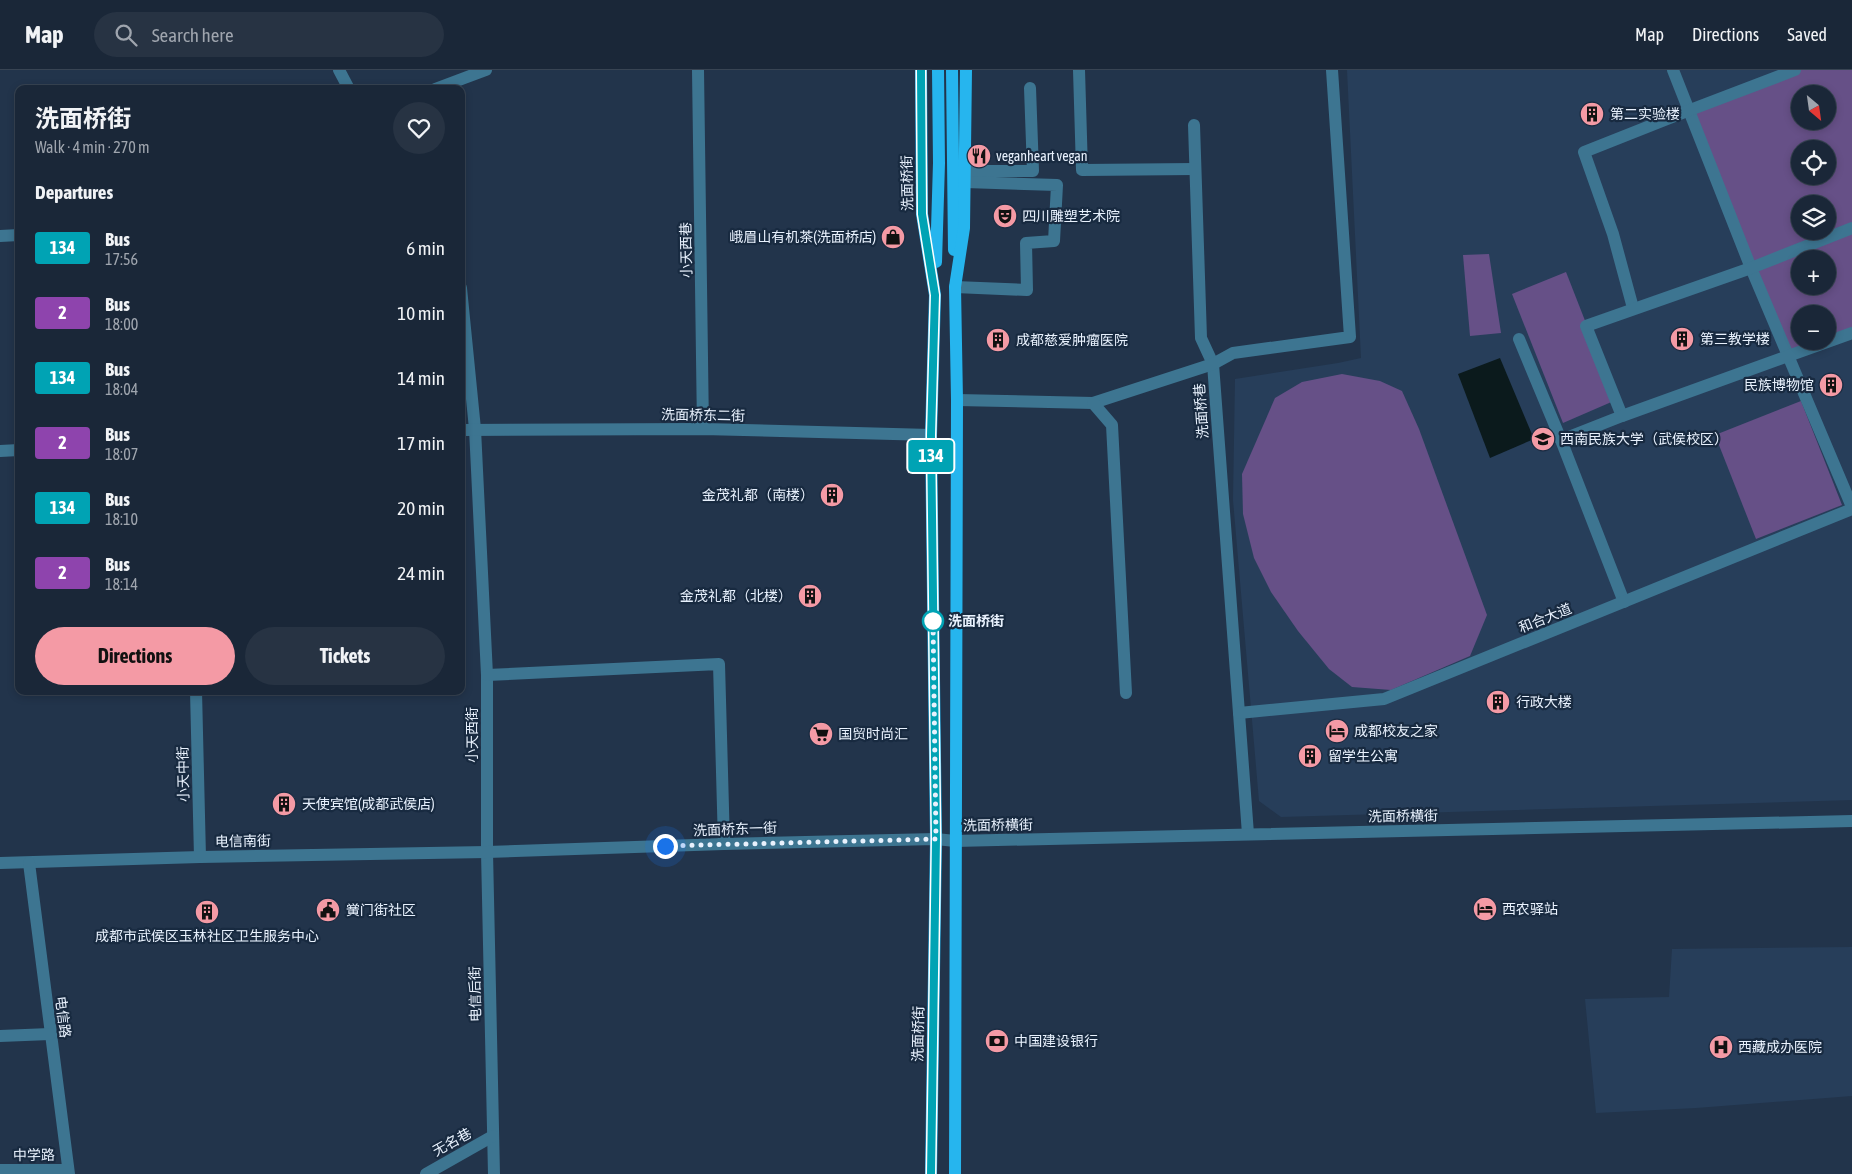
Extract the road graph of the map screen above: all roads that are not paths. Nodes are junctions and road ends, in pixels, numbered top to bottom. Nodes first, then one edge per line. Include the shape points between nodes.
1 (339, 70) edge
2 (486, 70) edge
3 (698, 70) edge
4 (921, 70) edge
5 (938, 70) edge
6 (952, 70) edge
7 (966, 70) edge
8 (1079, 70) edge
9 (1332, 70) edge
10 (1673, 70) edge
11 (1795, 70) edge
12 (347, 85) edge
13 (446, 85) edge
14 (1030, 88) dead end
15 (1690, 110) junction
16 (1194, 125) dead end
17 (1195, 169) junction
18 (966, 176) junction
19 (1852, 228) edge
20 (15, 235) edge
21 (0, 236) edge
22 (1751, 268) junction
23 (955, 287) junction
24 (935, 295) junction
25 (1634, 308) junction
26 (465, 326) edge
27 (1852, 333) edge
28 (1520, 340) dead end
29 (1787, 356) junction
30 (1212, 364) junction
31 (957, 400) junction
32 (1093, 402) junction
33 (1622, 416) junction
34 (476, 429) junction
35 (703, 429) junction
36 (465, 430) edge
37 (931, 435) junction
38 (1561, 440) junction
39 (15, 450) edge
40 (0, 451) edge
41 (1852, 508) edge
42 (1624, 602) junction
43 (487, 675) junction
44 (1126, 693) dead end
45 (196, 695) edge
46 (1239, 713) junction
47 (1852, 821) edge
48 (1248, 834) junction
49 (936, 839) junction
50 (955, 840) junction
51 (724, 844) junction
52 (486, 852) junction
53 (200, 857) junction
54 (0, 863) edge
55 (29, 863) junction
56 (50, 1034) junction
57 (0, 1036) edge
58 (493, 1136) junction
59 (0, 1170) edge
60 (68, 1172) edge
61 (426, 1174) edge
62 (494, 1174) edge
63 (931, 1174) edge
64 (956, 1174) edge

1 - 12 street
2 - 13 street
3 - 35 street, 小天西巷
4 - 24 main road, 洗面桥街 via 922,214
5 - 24 main road, 洗面桥街
6 - 23 main road
7 - 18 main road
8 - 17 street via 1082,170
9 - 30 street, 洗面桥巷 via 1350,337 1233,353
10 - 15 street
11 - 15 street
14 - 18 street via 1033,171
15 - 22 street
15 - 25 street via 1584,152 1613,234
16 - 17 street
17 - 30 street via 1201,338
18 - 23 main road via 964,228
18 - 23 street via 1057,185 1054,241 1026,243 1026,290
19 - 22 street
20 - 21 street
22 - 25 street
22 - 29 street
23 - 31 main road
24 - 37 main road, 洗面桥街
25 - 33 street via 1586,326
26 - 34 street, 小天西街
27 - 29 street
28 - 38 street
29 - 33 street
29 - 41 street
30 - 32 street
30 - 46 street, 洗面桥巷
31 - 32 street
31 - 50 main road
32 - 44 street via 1112,425
33 - 38 street
34 - 35 street, 洗面桥东二街
34 - 36 street, 洗面桥东二街
34 - 43 street, 小天西街
35 - 37 street, 洗面桥东二街
37 - 49 main road, 洗面桥街
38 - 42 street
39 - 40 street
41 - 42 street, 和合大道
42 - 46 street, 和合大道 via 1384,699
43 - 51 street via 719,664
43 - 52 street, 小天西街
45 - 53 street, 小天中街
46 - 48 street, 洗面桥巷
47 - 48 street, 洗面桥横街
48 - 50 street, 洗面桥横街
49 - 50 street, 洗面桥东一街
49 - 51 street, 洗面桥东一街
49 - 63 main road, 洗面桥街
50 - 64 main road
51 - 52 street, 洗面桥东一街
52 - 53 street, 电信南街
52 - 58 street, 电信后街
53 - 55 street, 电信南街
54 - 55 street, 电信南街
55 - 56 street, 电信路
56 - 57 street
56 - 60 street, 电信路
58 - 61 street, 无名巷
58 - 62 street, 电信后街
59 - 60 street, 中学路

